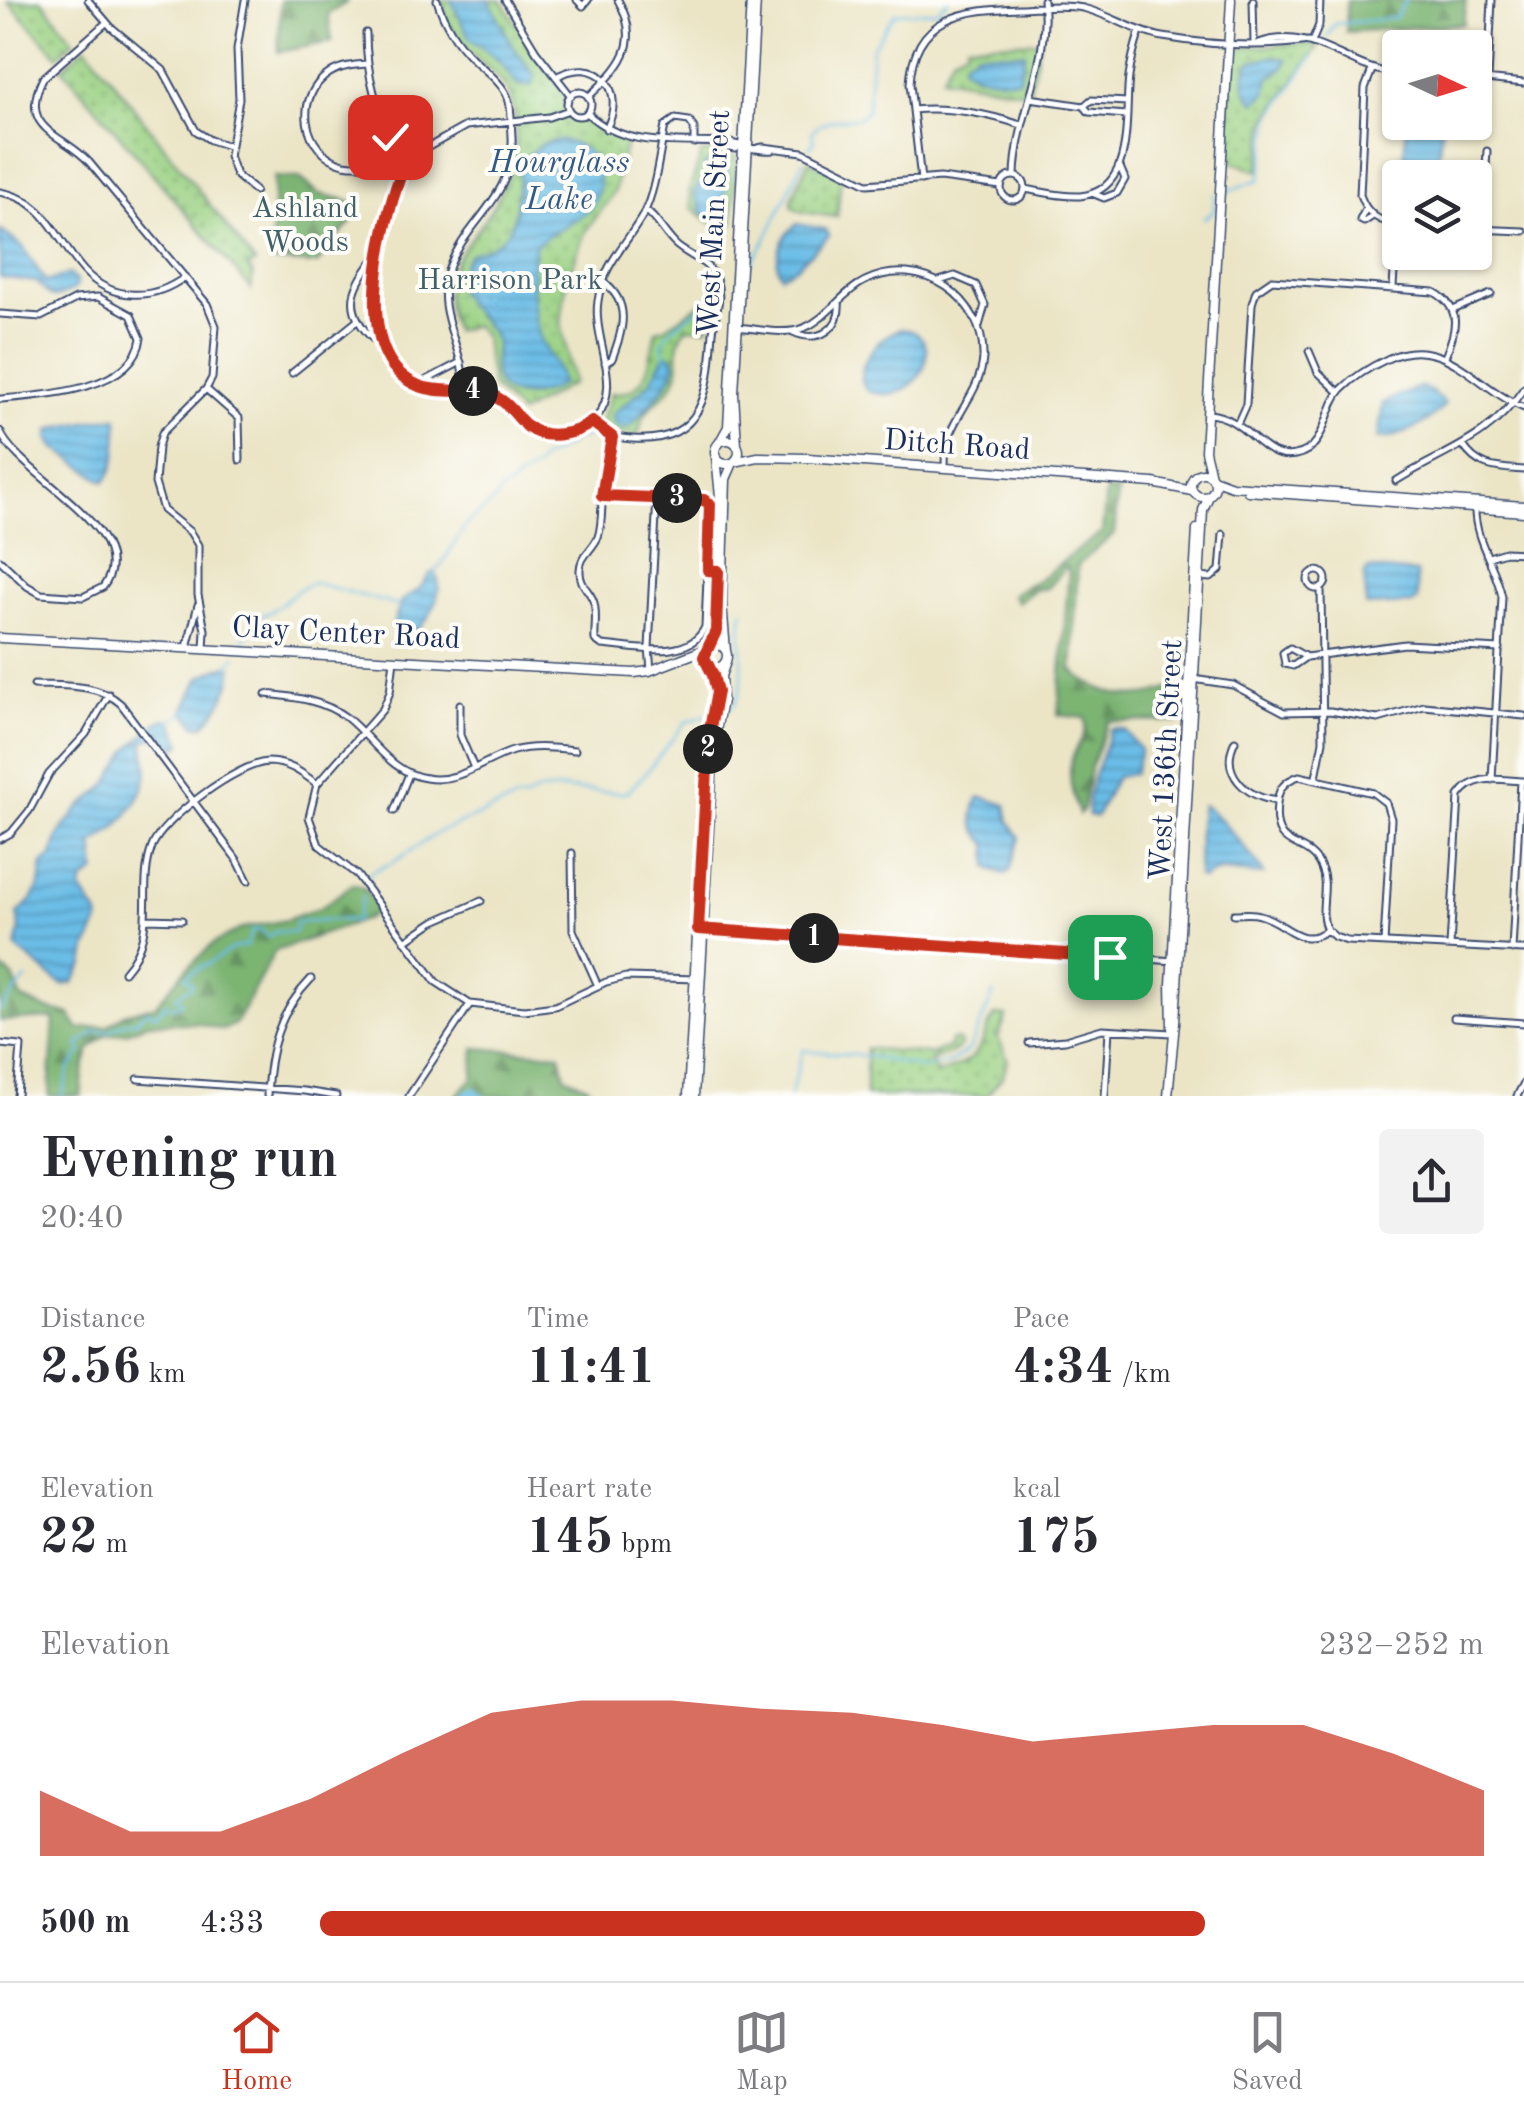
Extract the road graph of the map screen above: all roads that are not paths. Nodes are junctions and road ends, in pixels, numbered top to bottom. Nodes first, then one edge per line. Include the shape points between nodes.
1 (88, 0) edge
2 (245, 0) edge
3 (437, 0) edge
4 (505, 0) edge
5 (578, 0) edge
6 (588, 0) edge
7 (618, 0) edge
8 (753, 0) edge
9 (1231, 0) edge
10 (1253, 0) edge
11 (1320, 0) edge
12 (1492, 0) edge
13 (1043, 4) edge
14 (106, 22) junction
15 (1490, 30) edge
16 (1140, 31) junction
17 (366, 33) dead end
18 (1310, 41) junction
19 (1229, 43) junction
20 (1256, 44) junction
21 (367, 64) junction
22 (1372, 70) junction
23 (1382, 71) edge
24 (556, 77) junction
25 (1492, 80) edge
26 (606, 82) junction
27 (1524, 84) edge
28 (571, 96) junction
29 (588, 96) junction
30 (1030, 98) junction
31 (1127, 102) junction
32 (1084, 106) junction
33 (569, 110) junction
34 (912, 110) junction
35 (587, 113) junction
36 (1126, 115) junction
37 (511, 120) junction
38 (1021, 125) junction
39 (606, 129) junction
40 (662, 140) junction
41 (694, 143) junction
42 (230, 146) junction
43 (745, 147) junction
44 (398, 151) junction
45 (1486, 151) dead end
46 (416, 154) junction
47 (1485, 160) edge
48 (390, 163) junction
49 (1120, 166) junction
50 (400, 176) junction
51 (1015, 176) junction
52 (920, 180) junction
53 (1002, 186) junction
54 (1025, 189) junction
55 (255, 191) dead end
56 (0, 192) edge
57 (1092, 193) junction
58 (1366, 208) junction
59 (645, 210) junction
60 (1374, 216) junction
61 (1382, 219) edge
62 (1492, 230) edge
63 (1524, 232) edge
64 (380, 252) junction
65 (1395, 270) edge
66 (185, 278) junction
67 (602, 281) junction
68 (938, 281) junction
69 (1393, 286) junction
70 (1492, 294) dead end
71 (839, 301) junction
72 (1453, 310) junction
73 (0, 314) edge
74 (358, 320) junction
75 (979, 326) junction
76 (735, 327) junction
77 (790, 331) junction
78 (381, 340) junction
79 (1310, 351) dead end
80 (1445, 357) junction
81 (462, 362) junction
82 (605, 364) junction
83 (292, 374) dead end
84 (417, 385) junction
85 (1524, 388) edge
86 (206, 390) junction
87 (464, 391) junction
88 (1340, 392) junction
89 (0, 399) edge
90 (1513, 404) junction
91 (1524, 408) edge
92 (1208, 414) junction
93 (592, 422) junction
94 (1238, 422) junction
95 (0, 431) edge
96 (612, 437) junction
97 (718, 445) junction
98 (1463, 445) junction
99 (737, 446) junction
100 (1206, 452) junction
101 (716, 456) junction
102 (758, 456) junction
103 (240, 460) dead end
104 (734, 463) junction
105 (944, 468) junction
106 (1524, 470) edge
107 (1194, 477) junction
108 (1212, 477) junction
109 (1396, 481) dead end
110 (1153, 482) junction
111 (1194, 494) junction
112 (1211, 494) junction
113 (602, 496) junction
114 (657, 497) junction
115 (1475, 506) junction
116 (1524, 509) edge
117 (1223, 534) dead end
118 (1524, 553) edge
119 (1489, 556) junction
120 (0, 560) edge
121 (713, 571) junction
122 (1197, 577) junction
123 (1321, 588) dead end
124 (199, 602) junction
125 (0, 638) edge
126 (187, 648) junction
127 (649, 648) junction
128 (707, 648) junction
129 (204, 649) junction
130 (1500, 649) junction
131 (726, 651) junction
132 (1321, 656) junction
133 (1306, 657) junction
134 (687, 658) junction
135 (394, 660) junction
136 (726, 662) junction
137 (706, 664) junction
138 (651, 670) junction
139 (1191, 679) junction
140 (34, 685) dead end
141 (108, 694) junction
142 (266, 694) dead end
143 (460, 704) dead end
144 (1322, 711) junction
145 (717, 712) junction
146 (1496, 714) junction
147 (1524, 716) edge
148 (363, 735) junction
149 (1234, 741) dead end
150 (575, 750) dead end
151 (474, 769) junction
152 (410, 774) junction
153 (1316, 777) junction
154 (1492, 780) junction
155 (1523, 781) edge
156 (317, 784) junction
157 (1277, 801) junction
158 (195, 803) junction
159 (394, 811) dead end
160 (0, 839) edge
161 (572, 853) dead end
162 (248, 881) dead end
163 (482, 901) dead end
164 (1234, 914) dead end
165 (147, 919) junction
166 (182, 920) dead end
167 (700, 929) junction
168 (1327, 930) junction
169 (405, 940) junction
170 (1384, 943) junction
171 (1450, 946) junction
172 (1512, 950) junction
173 (1524, 950) edge
174 (1175, 961) junction
175 (124, 972) dead end
176 (311, 979) dead end
177 (698, 979) junction
178 (598, 986) junction
179 (470, 1004) junction
180 (1454, 1018) dead end
181 (1524, 1023) edge
182 (1109, 1030) junction
183 (1172, 1031) junction
184 (1029, 1043) dead end
185 (0, 1044) edge
186 (138, 1079) dead end
187 (1524, 1083) edge
188 (267, 1092) edge
189 (17, 1096) edge
190 (336, 1096) edge
191 (410, 1096) edge
192 (691, 1096) edge
193 (1105, 1096) edge
194 (1168, 1096) edge
195 (1517, 1096) edge

1 - 14 street
2 - 42 street
3 - 37 street via 456,39 504,90
4 - 24 street
5 - 6 street via 583,6
7 - 26 street via 628,38
8 - 43 street, West Main Street
9 - 19 street
10 - 20 street
11 - 18 street
12 - 15 street
13 - 16 street via 1082,8
13 - 30 street
13 - 34 street via 971,10 934,28 913,60
14 - 42 street via 163,70 196,130
14 - 66 street via 42,78 39,120 84,156
16 - 19 street
16 - 31 street
17 - 21 street
18 - 20 street
18 - 22 street
19 - 20 street
19 - 92 street
21 - 44 street
21 - 48 street via 339,68 320,80 308,100 308,128 335,160
22 - 23 street
22 - 58 street via 1360,190
24 - 26 street via 582,69
24 - 28 street
25 - 27 street
26 - 29 street
26 - 39 street via 614,104
28 - 29 street
28 - 33 street
29 - 35 street
30 - 32 street
30 - 38 street
31 - 32 street via 1091,100
31 - 36 street
32 - 36 street
33 - 35 street
33 - 37 street
34 - 38 street
34 - 52 street
35 - 39 street
36 - 49 street
37 - 46 street via 457,128
37 - 81 street via 512,152 502,188 446,280 445,314
38 - 51 street
39 - 40 street
40 - 41 street
40 - 41 street via 666,124 678,118 692,124
40 - 59 street
41 - 43 street
42 - 55 street via 233,170
43 - 52 street via 806,153 867,184
43 - 76 street, West Main Street
44 - 46 street
44 - 48 street
45 - 47 street
46 - 50 street via 415,169
48 - 50 street
49 - 57 street
49 - 57 street via 1125,179 1117,193
50 - 64 street
51 - 53 street
51 - 54 street
52 - 53 street
53 - 54 street via 1011,199
54 - 57 street
56 - 66 street via 36,206 84,271 118,292 152,294
58 - 60 street
58 - 60 street via 1360,220
59 - 67 street
59 - 96 street via 715,276 719,307 710,378 700,408 674,431 644,440
60 - 61 street
62 - 63 street
64 - 74 street via 355,287
64 - 78 street
65 - 69 street
66 - 86 street via 216,326
67 - 82 street via 596,322
67 - 82 street via 619,299 624,317
68 - 71 street via 891,273 869,279
68 - 75 street via 963,300
68 - 75 street via 961,276 980,289 986,304
69 - 72 street via 1434,292
69 - 94 street via 1282,279 1261,286 1252,304 1246,404
70 - 72 street
71 - 77 street
71 - 77 street via 839,315 827,332 808,338
72 - 80 street via 1455,332
73 - 89 street via 42,316 76,299 98,297 131,315 141,338 130,361 92,384 64,394
74 - 78 street via 371,338
74 - 83 street
75 - 105 street via 980,375 950,433
76 - 77 street
76 - 97 street, West Main Street via 728,427
76 - 99 street, West Main Street
78 - 84 street via 400,372
79 - 88 street via 1318,372
80 - 88 street via 1396,355
80 - 90 street
81 - 84 street
81 - 87 street
82 - 93 street via 606,398
84 - 87 street
85 - 90 street
86 - 103 street via 240,418
86 - 124 street via 162,433 155,482 163,510 198,545
87 - 93 street via 498,398 538,432 569,433
88 - 94 street via 1320,437 1299,454 1269,450
90 - 91 street
90 - 98 street
92 - 94 street
92 - 100 street
93 - 96 street
95 - 120 street via 12,452 83,512 109,548 112,567 100,590 77,597 36,592
96 - 113 street
97 - 99 street via 728,440
97 - 101 street
98 - 106 street via 1479,464
98 - 109 street
99 - 102 street, Ditch Road
99 - 104 street
100 - 107 street
100 - 108 street
101 - 104 street
101 - 121 street via 721,500
102 - 104 street, Ditch Road
102 - 105 street, Ditch Road
104 - 131 street via 726,479
105 - 110 street, Ditch Road
107 - 108 street, Ditch Road
107 - 110 street, Ditch Road
107 - 111 street, West 136th Street
108 - 112 street, West 136th Street
108 - 115 street via 1232,486
110 - 111 street, Ditch Road
111 - 112 street, Ditch Road
111 - 122 street, West 136th Street
112 - 115 street
112 - 122 street, West 136th Street via 1203,508
113 - 114 street
113 - 127 street via 598,536 580,568 595,605 596,643
114 - 121 street via 709,502
114 - 127 street
115 - 116 street
115 - 119 street via 1475,528
117 - 122 street via 1220,570 1212,578
118 - 119 street
119 - 130 street via 1502,598
121 - 127 street via 704,627 695,642
121 - 128 street via 716,631
122 - 139 street, West 136th Street
123 - 132 street
124 - 126 street
124 - 129 street
125 - 126 street, Clay Center Road
126 - 129 street, Clay Center Road
127 - 138 street
128 - 131 street via 716,644
128 - 134 street, Clay Center Road
128 - 137 street
129 - 135 street, Clay Center Road
130 - 132 street via 1406,644
130 - 146 street
131 - 136 street
132 - 133 street
132 - 144 street
133 - 133 street via 1290,648 1282,658 1289,666
134 - 137 street
134 - 138 street, Clay Center Road
135 - 138 street, Clay Center Road
135 - 148 street via 386,703
136 - 137 street via 718,668
136 - 145 street
137 - 145 street via 716,684
139 - 144 street via 1233,685 1278,711
139 - 174 street, West 136th Street
140 - 141 street
141 - 158 street
141 - 160 street via 29,812
142 - 148 street via 324,705
143 - 151 street via 461,742
144 - 146 street via 1372,720 1424,706
144 - 153 street
145 - 167 street
146 - 147 street
146 - 154 street
148 - 152 street
148 - 156 street
149 - 157 street via 1230,762 1236,780 1252,794
150 - 151 street via 528,748
151 - 152 street via 439,780
152 - 159 street
153 - 157 street via 1289,779
153 - 170 street via 1373,793 1388,807
154 - 155 street
154 - 171 street via 1469,784 1458,801
155 - 172 street
156 - 158 street via 290,766 262,763 237,772
156 - 169 street via 309,810 314,836 356,875
157 - 168 street via 1280,835 1322,870
158 - 162 street
158 - 165 street via 154,841
161 - 178 street via 573,930
163 - 169 street
164 - 168 street via 1262,915 1303,938
165 - 166 street
165 - 175 street via 143,941
167 - 174 street
167 - 177 street
168 - 170 street via 1339,939
169 - 179 street via 436,982
170 - 171 street
171 - 172 street
172 - 173 street
174 - 183 street, West 136th Street
176 - 188 street via 278,1026
177 - 178 street via 637,976
177 - 192 street
178 - 179 street via 534,1010
179 - 191 street
180 - 181 street
182 - 183 street
182 - 184 street
182 - 193 street
183 - 194 street, West 136th Street
185 - 189 street via 21,1046
186 - 188 street
187 - 195 street
188 - 190 street

